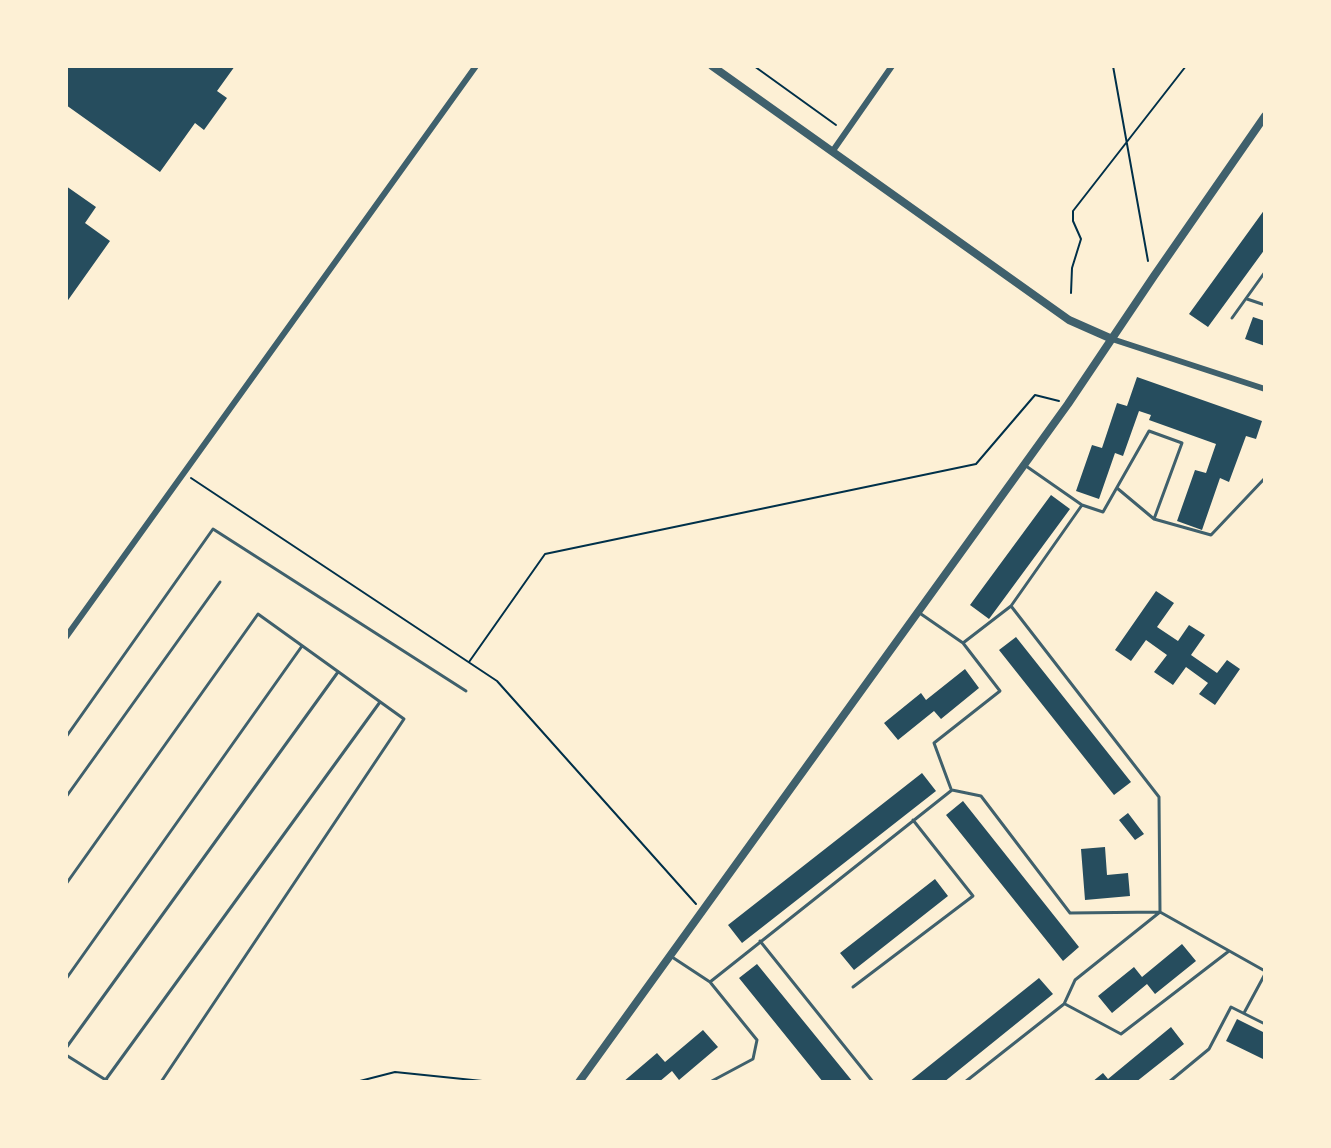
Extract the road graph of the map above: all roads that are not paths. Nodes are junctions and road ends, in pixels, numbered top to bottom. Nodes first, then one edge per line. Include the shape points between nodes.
1 (476, 66) edge
2 (712, 66) edge
3 (892, 66) edge
4 (1265, 116) edge
5 (832, 152) junction
6 (1265, 272) edge
7 (1247, 299) junction
8 (1265, 305) edge
9 (1232, 318) dead end
10 (1112, 339) junction
11 (1265, 389) edge
12 (1024, 465) junction
13 (1265, 478) edge
14 (1117, 488) junction
15 (1082, 505) junction
16 (1154, 519) junction
17 (220, 582) dead end
18 (1011, 606) junction
19 (918, 612) junction
20 (66, 637) edge
21 (963, 643) junction
22 (302, 646) junction
23 (338, 672) junction
24 (466, 691) dead end
25 (380, 702) junction
26 (66, 737) edge
27 (952, 790) junction
28 (66, 797) edge
29 (913, 820) junction
30 (66, 884) edge
31 (1160, 912) junction
32 (760, 941) junction
33 (1229, 951) junction
34 (670, 956) junction
35 (1265, 973) edge
36 (66, 979) edge
37 (710, 982) junction
38 (853, 987) dead end
39 (1064, 1004) junction
40 (1244, 1013) junction
41 (1265, 1024) edge
42 (66, 1048) edge
43 (66, 1055) edge
44 (106, 1081) edge
45 (161, 1082) edge
46 (579, 1082) edge
47 (710, 1082) edge
48 (873, 1082) edge
49 (965, 1082) edge
50 (1169, 1082) edge

1 - 20 street
2 - 5 street
3 - 5 street
4 - 10 street
5 - 10 street via 1069,320
6 - 7 lane
7 - 8 lane
7 - 9 lane
10 - 11 street
10 - 12 street
12 - 15 lane
12 - 19 street
13 - 16 lane via 1211,535
14 - 15 lane via 1103,512
14 - 16 lane
14 - 16 lane via 1149,431 1182,443
15 - 18 lane
17 - 28 lane
18 - 21 lane
18 - 31 lane via 1159,797
19 - 21 lane
19 - 34 street
21 - 27 lane via 1000,691 934,743
22 - 23 lane
22 - 30 lane via 258,614
22 - 36 lane
23 - 25 lane
23 - 42 lane
24 - 26 lane via 213,529
25 - 44 lane
25 - 45 lane via 404,719
27 - 29 lane
27 - 31 lane via 981,796 1070,913
29 - 32 lane
29 - 38 lane via 973,896
31 - 33 lane
31 - 39 lane via 1075,980
32 - 37 lane
32 - 48 lane
33 - 35 lane
33 - 39 lane via 1121,1034
34 - 37 lane
34 - 46 street
35 - 40 lane
37 - 47 lane via 757,1040 753,1059
39 - 49 lane
40 - 41 lane
40 - 50 lane via 1231,1007 1209,1049
43 - 44 lane

